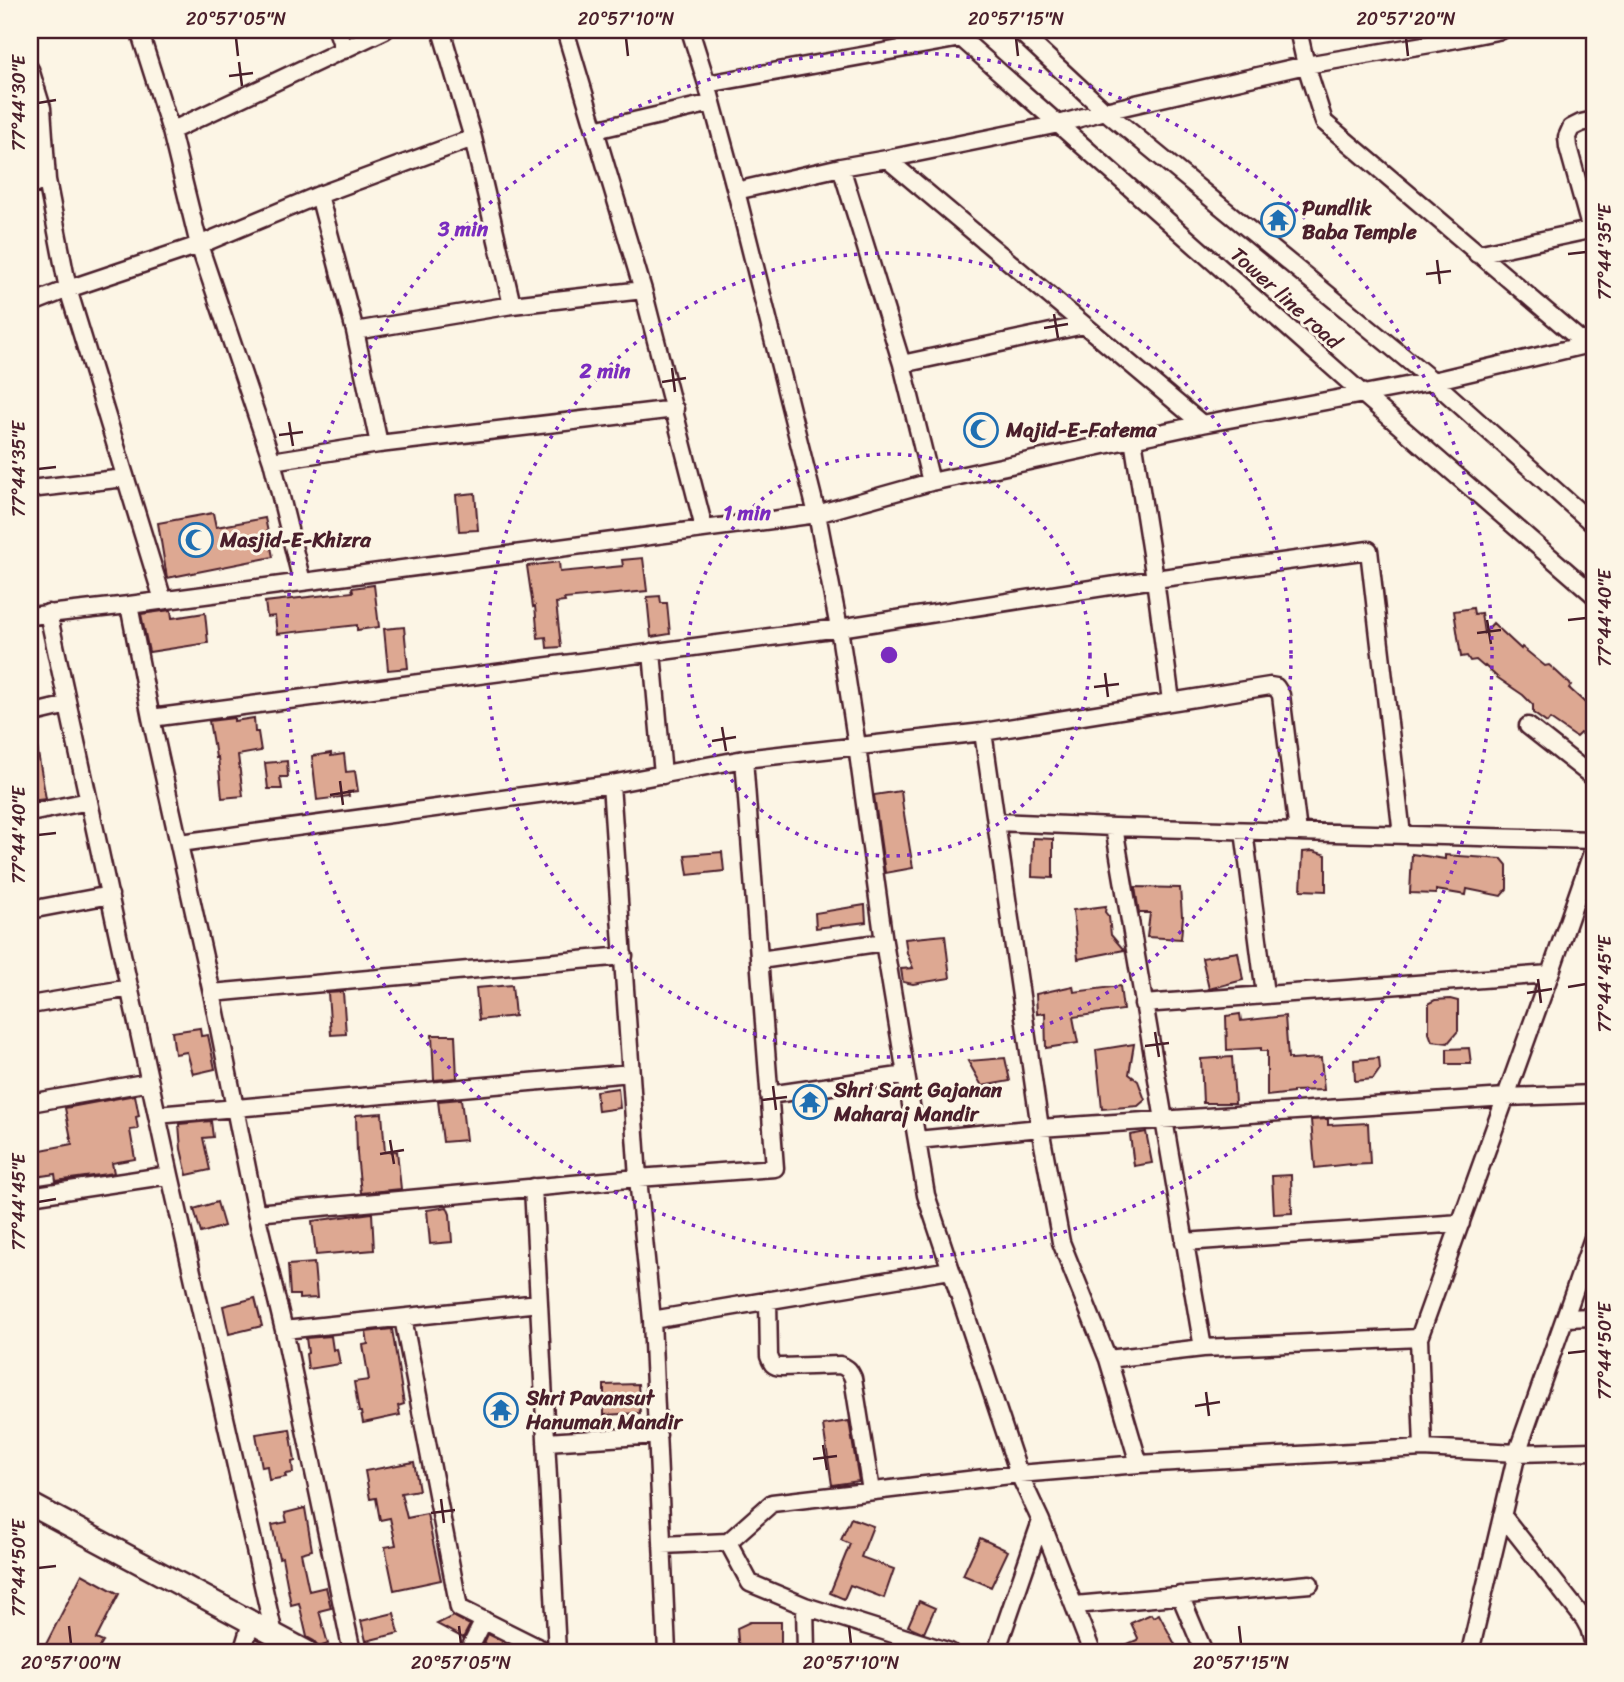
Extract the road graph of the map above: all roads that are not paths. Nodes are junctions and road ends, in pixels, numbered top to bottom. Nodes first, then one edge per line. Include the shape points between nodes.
1 (139, 30) edge
2 (338, 30) edge
3 (385, 30) edge
4 (442, 30) edge
5 (565, 30) edge
6 (690, 30) edge
7 (1018, 30) edge
8 (1298, 30) edge
9 (1502, 30) edge
10 (962, 32) edge
11 (1435, 36) edge
12 (344, 50) junction
13 (1306, 65) junction
14 (30, 69) edge
15 (707, 84) junction
16 (712, 103) junction
17 (1105, 111) junction
18 (1594, 120) edge
19 (1059, 124) junction
20 (595, 130) junction
21 (171, 131) junction
22 (473, 138) junction
23 (887, 159) junction
24 (841, 167) junction
25 (47, 180) junction
26 (30, 187) edge
27 (736, 191) junction
28 (318, 195) junction
29 (1592, 229) edge
30 (199, 245) junction
31 (1477, 254) junction
32 (68, 289) junction
33 (643, 290) junction
34 (30, 304) edge
35 (512, 305) junction
36 (1084, 325) junction
37 (355, 331) junction
38 (1590, 344) edge
39 (902, 364) junction
40 (1433, 382) junction
41 (1364, 395) junction
42 (675, 409) junction
43 (1202, 424) junction
44 (1133, 439) junction
45 (379, 444) junction
46 (272, 461) junction
47 (125, 478) junction
48 (931, 482) junction
49 (30, 489) edge
50 (817, 514) junction
51 (1594, 525) edge
52 (704, 528) junction
53 (1155, 579) junction
54 (302, 582) junction
55 (1594, 595) edge
56 (163, 600) junction
57 (129, 605) junction
58 (48, 614) junction
59 (30, 616) edge
60 (839, 628) junction
61 (652, 652) junction
62 (1171, 701) junction
63 (68, 705) junction
64 (30, 714) edge
65 (151, 718) junction
66 (1528, 726) dead end
67 (984, 732) junction
68 (858, 746) junction
69 (744, 760) junction
70 (663, 775) junction
71 (1594, 778) edge
72 (611, 785) junction
73 (89, 801) junction
74 (30, 813) edge
75 (996, 822) junction
76 (1114, 827) junction
77 (1244, 831) junction
78 (1298, 832) junction
79 (1402, 835) junction
80 (1594, 840) edge
81 (180, 843) junction
82 (1594, 847) edge
83 (110, 895) junction
84 (30, 910) edge
85 (884, 942) junction
86 (624, 956) junction
87 (760, 960) junction
88 (1550, 975) junction
89 (131, 988) junction
90 (212, 993) junction
91 (1265, 995) junction
92 (1143, 1004) junction
93 (30, 1005) edge
94 (631, 1073) junction
95 (906, 1075) junction
96 (149, 1082) junction
97 (769, 1094) junction
98 (1594, 1094) edge
99 (1506, 1097) junction
100 (30, 1102) edge
101 (236, 1108) junction
102 (157, 1115) junction
103 (1163, 1120) junction
104 (1040, 1128) junction
105 (917, 1140) junction
106 (170, 1175) junction
107 (638, 1178) junction
108 (533, 1187) junction
109 (30, 1196) edge
110 (256, 1213) junction
111 (1461, 1223) junction
112 (1594, 1235) edge
113 (1184, 1242) junction
114 (950, 1270) junction
115 (768, 1300) junction
116 (539, 1303) junction
117 (1594, 1317) edge
118 (403, 1318) junction
119 (1565, 1318) junction
120 (652, 1320) junction
121 (284, 1330) junction
122 (1419, 1338) junction
123 (1203, 1348) junction
124 (1108, 1359) junction
125 (658, 1435) junction
126 (546, 1442) junction
127 (1423, 1448) junction
128 (1594, 1451) edge
129 (1517, 1453) junction
130 (1139, 1464) junction
131 (1019, 1474) junction
132 (871, 1492) junction
133 (30, 1504) edge
134 (1502, 1515) junction
135 (1041, 1521) junction
136 (728, 1542) junction
137 (663, 1545) junction
138 (1310, 1584) dead end
139 (1180, 1595) junction
140 (1075, 1605) junction
141 (805, 1606) junction
142 (484, 1620) junction
143 (251, 1623) junction
144 (274, 1634) junction
145 (1594, 1646) edge
146 (243, 1652) edge
147 (307, 1652) edge
148 (352, 1652) edge
149 (468, 1652) edge
150 (547, 1652) edge
151 (557, 1652) edge
152 (667, 1652) edge
153 (806, 1652) edge
154 (950, 1652) edge
155 (996, 1652) edge
156 (1092, 1652) edge
157 (1204, 1652) edge
158 (1470, 1652) edge

1 - 21 street
2 - 12 street
3 - 12 street
4 - 22 street
5 - 20 street
6 - 15 street
7 - 17 street
8 - 13 street
9 - 11 street
10 - 15 street
10 - 19 street, Tower line road
11 - 13 street
12 - 21 street
13 - 17 street
13 - 31 street via 1324,122
14 - 25 street via 42,108
15 - 16 street
16 - 20 street
16 - 27 street
17 - 19 street
17 - 40 street
18 - 29 street via 1571,128 1567,137
19 - 23 street
19 - 41 street, Tower line road
20 - 33 street
21 - 30 street
22 - 28 street
22 - 35 street
23 - 24 street
23 - 36 street
24 - 27 street
24 - 39 street
25 - 26 street
25 - 32 street
27 - 50 street
28 - 30 street
28 - 37 street
29 - 31 street
30 - 32 street
30 - 46 street
31 - 38 street
32 - 34 street
32 - 47 street
33 - 35 street
33 - 42 street
35 - 37 street
36 - 39 street
36 - 43 street
37 - 45 street
38 - 40 street
39 - 48 street
40 - 41 street
40 - 51 street
41 - 43 street
41 - 55 street, Tower line road
42 - 45 street
42 - 52 street
43 - 44 street
44 - 48 street
44 - 53 street
45 - 46 street
46 - 54 street
47 - 49 street
47 - 56 street
48 - 50 street
50 - 52 street
50 - 60 street
52 - 54 street
53 - 60 street
53 - 62 street
53 - 79 street via 1369,550
54 - 56 street
56 - 57 street
57 - 58 street
57 - 65 street
58 - 59 street
58 - 63 street
60 - 61 street
60 - 68 street
61 - 65 street
61 - 70 street
62 - 67 street
62 - 78 street via 1276,687 1281,695
63 - 64 street
63 - 73 street
65 - 81 street
66 - 71 street
67 - 68 street
67 - 75 street
68 - 69 street
68 - 85 street
69 - 70 street
69 - 87 street
70 - 72 street
72 - 81 street
72 - 86 street
73 - 74 street
73 - 83 street
75 - 76 street
75 - 104 street
76 - 77 street
76 - 92 street
77 - 78 street
77 - 91 street
78 - 79 street
79 - 80 street
81 - 90 street
82 - 88 street
83 - 84 street
83 - 89 street
85 - 87 street
85 - 95 street
86 - 90 street
86 - 94 street
87 - 97 street
88 - 91 street
88 - 99 street
89 - 93 street
89 - 96 street
90 - 101 street
91 - 92 street
92 - 103 street
94 - 101 street
94 - 107 street
95 - 97 street
95 - 105 street
96 - 100 street
96 - 102 street
97 - 107 street via 775,1168
98 - 99 street
99 - 103 street
99 - 111 street
101 - 102 street
101 - 110 street
102 - 106 street
103 - 104 street
103 - 113 street
104 - 105 street
104 - 124 street via 1061,1242
105 - 114 street via 926,1195
106 - 109 street
106 - 144 street
107 - 108 street
107 - 120 street
108 - 110 street
108 - 116 street
110 - 121 street
111 - 113 street
111 - 122 street
112 - 119 street
113 - 123 street
114 - 115 street
114 - 131 street
115 - 120 street
115 - 132 street via 772,1364 840,1365 851,1371
116 - 118 street
116 - 126 street
117 - 119 street
118 - 121 street
118 - 142 street via 459,1608
119 - 129 street
120 - 125 street
121 - 148 street
122 - 123 street
122 - 127 street
123 - 124 street
124 - 130 street
125 - 126 street
125 - 137 street
126 - 151 street
127 - 129 street
127 - 130 street
128 - 129 street
129 - 134 street
130 - 131 street
131 - 132 street
131 - 135 street
132 - 136 street via 772,1503
133 - 143 street
134 - 145 street via 1584,1619
134 - 158 street
135 - 140 street
135 - 155 street
136 - 137 street
136 - 141 street via 750,1583
137 - 152 street
138 - 139 street
139 - 140 street
139 - 157 street
140 - 156 street
141 - 153 street
141 - 154 street
142 - 149 street
142 - 150 street
143 - 144 street
143 - 146 street
144 - 147 street

